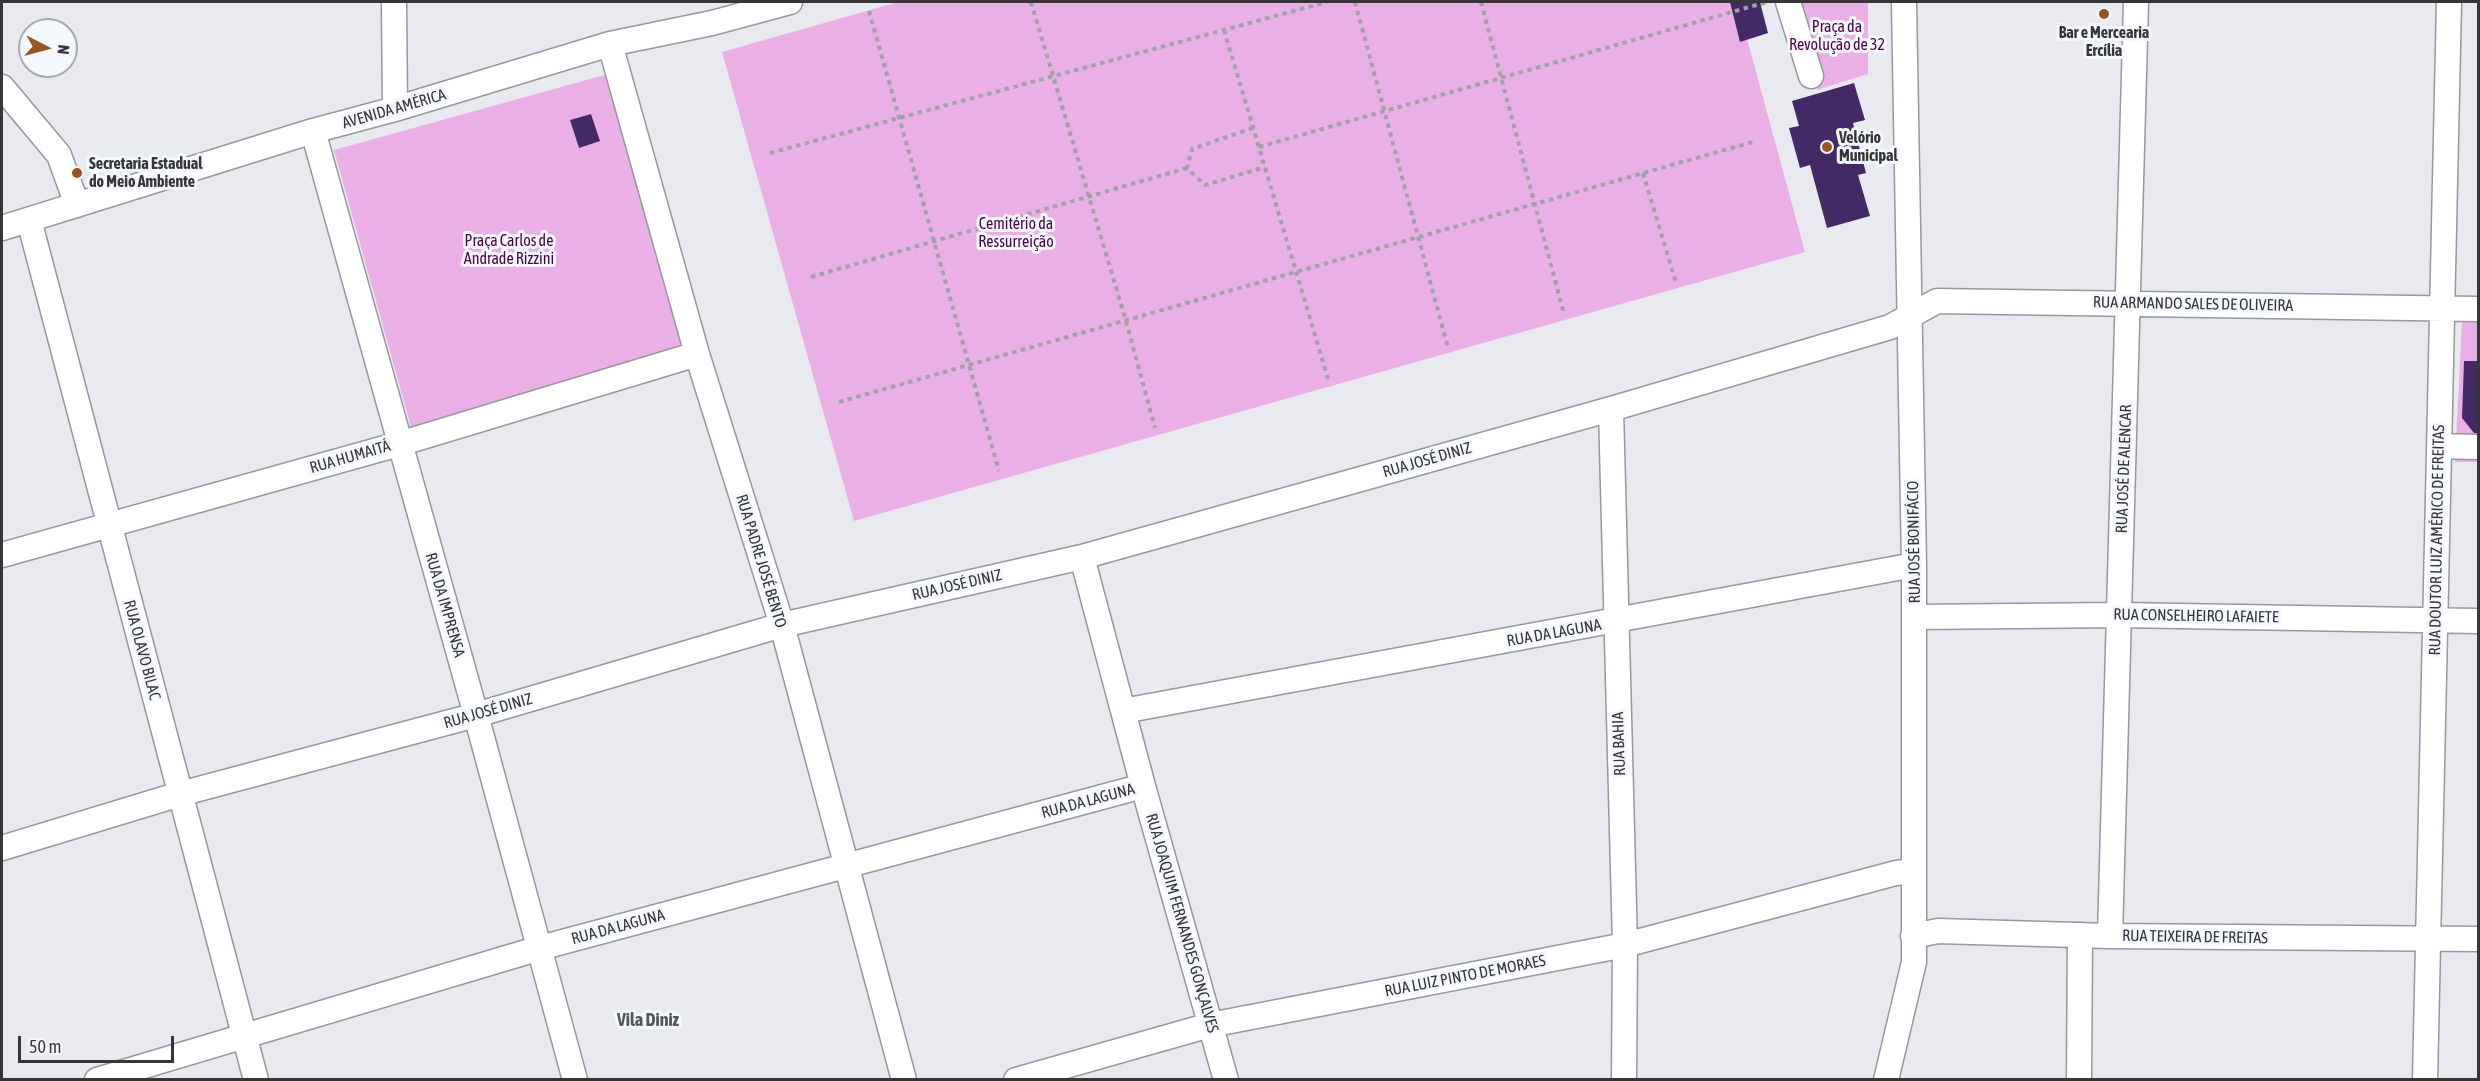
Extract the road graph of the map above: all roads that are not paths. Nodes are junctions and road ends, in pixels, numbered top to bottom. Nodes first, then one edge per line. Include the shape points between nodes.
1 (394, 2) edge
2 (790, 2) edge
3 (1788, 2) edge
4 (1904, 2) edge
5 (2136, 2) edge
6 (2449, 2) edge
7 (712, 12) edge
8 (610, 44) junction
9 (1811, 76) dead end
10 (2, 87) edge
11 (395, 109) junction
12 (312, 132) junction
13 (77, 205) junction
14 (29, 220) junction
15 (2, 228) edge
16 (2129, 303) junction
17 (2442, 308) junction
18 (2478, 309) edge
19 (1911, 316) junction
20 (697, 354) junction
21 (1611, 409) junction
22 (399, 444) junction
23 (2439, 446) junction
24 (2478, 447) edge
25 (109, 524) junction
26 (2, 555) edge
27 (1082, 557) junction
28 (1914, 566) junction
29 (2119, 615) junction
30 (1914, 617) junction
31 (2435, 620) junction
32 (2478, 621) edge
33 (1616, 622) junction
34 (782, 625) junction
35 (1123, 711) junction
36 (476, 715) junction
37 (1143, 786) junction
38 (180, 794) junction
39 (2, 848) edge
40 (848, 864) junction
41 (1914, 871) junction
42 (2080, 935) junction
43 (1913, 936) junction
44 (2110, 936) junction
45 (2427, 939) junction
46 (2478, 939) edge
47 (1625, 945) junction
48 (540, 948) junction
49 (1210, 1025) junction
50 (244, 1037) junction
51 (97, 1080) edge
52 (256, 1080) edge
53 (575, 1080) edge
54 (904, 1080) edge
55 (1016, 1080) edge
56 (1226, 1080) edge
57 (1624, 1080) edge
58 (1886, 1080) edge
59 (2079, 1080) edge
60 (2425, 1080) edge

1 - 11 street
2 - 7 street, AVENIDA AMÉRICA
3 - 9 street
4 - 19 street, RUA JOSÉ BONIFÁCIO
5 - 16 street, RUA JOSÉ DE ALENCAR
6 - 17 street, RUA DOUTOR LUIZ AMÉRICO DE FREITAS
7 - 8 street, AVENIDA AMÉRICA
8 - 11 street, AVENIDA AMÉRICA
8 - 20 street, RUA PADRE JOSÉ BENTO
10 - 13 street via 59,155
11 - 12 street, AVENIDA AMÉRICA
12 - 13 street, AVENIDA AMÉRICA
12 - 22 street, RUA DA IMPRENSA
13 - 14 street, AVENIDA AMÉRICA
14 - 15 street, AVENIDA AMÉRICA
14 - 25 street, RUA OLAVO BILAC
16 - 17 street, RUA ARMANDO SALES DE OLIVEIRA
16 - 19 street, RUA ARMANDO SALES DE OLIVEIRA via 1937,301
16 - 29 street, RUA JOSÉ DE ALENCAR
17 - 18 street, RUA ARMANDO SALES DE OLIVEIRA
17 - 23 street, RUA DOUTOR LUIZ AMÉRICO DE FREITAS
19 - 21 street, RUA JOSÉ DINIZ via 1890,327
19 - 28 street, RUA JOSÉ BONIFÁCIO
20 - 22 street, RUA HUMAITÁ
20 - 34 street, RUA PADRE JOSÉ BENTO
21 - 27 street, RUA JOSÉ DINIZ
21 - 33 street, RUA BAHIA
22 - 25 street, RUA HUMAITÁ
22 - 36 street, RUA DA IMPRENSA
23 - 24 street
23 - 31 street, RUA DOUTOR LUIZ AMÉRICO DE FREITAS
25 - 26 street, RUA HUMAITÁ
25 - 38 street, RUA OLAVO BILAC
27 - 34 street, RUA JOSÉ DINIZ
27 - 35 street, RUA JOAQUIM FERNANDES GONÇALVES
28 - 30 street, RUA JOSÉ BONIFÁCIO
28 - 33 street, RUA DA LAGUNA
29 - 30 street, RUA CONSELHEIRO LAFAIETE
29 - 31 street, RUA CONSELHEIRO LAFAIETE
29 - 44 street, RUA JOSÉ DE ALENCAR
30 - 41 street, RUA JOSÉ BONIFÁCIO
31 - 32 street, RUA CONSELHEIRO LAFAIETE
31 - 45 street, RUA DOUTOR LUIZ AMÉRICO DE FREITAS
33 - 35 street, RUA DA LAGUNA
33 - 47 street, RUA BAHIA
34 - 36 street, RUA JOSÉ DINIZ
34 - 40 street, RUA PADRE JOSÉ BENTO
35 - 37 street, RUA JOAQUIM FERNANDES GONÇALVES
36 - 38 street, RUA JOSÉ DINIZ
36 - 48 street, RUA DA IMPRENSA
37 - 40 street, RUA DA LAGUNA
37 - 49 street, RUA JOAQUIM FERNANDES GONÇALVES
38 - 39 street, RUA JOSÉ DINIZ
38 - 50 street, RUA OLAVO BILAC
40 - 48 street, RUA DA LAGUNA
40 - 54 street, RUA PADRE JOSÉ BENTO
41 - 43 street, RUA JOSÉ BONIFÁCIO
41 - 47 street, RUA LUIZ PINTO DE MORAES
42 - 43 street, RUA TEIXEIRA DE FREITAS via 1938,931
42 - 44 street, RUA TEIXEIRA DE FREITAS
42 - 59 street
43 - 58 street, RUA JOSÉ BONIFÁCIO via 1914,962
44 - 45 street, RUA TEIXEIRA DE FREITAS
45 - 46 street, RUA TEIXEIRA DE FREITAS
45 - 60 street, RUA DOUTOR LUIZ AMÉRICO DE FREITAS
47 - 49 street, RUA LUIZ PINTO DE MORAES
47 - 57 street, RUA BAHIA
48 - 50 street, RUA DA LAGUNA
48 - 53 street, RUA DA IMPRENSA
49 - 55 street, RUA LUIZ PINTO DE MORAES
49 - 56 street, RUA JOAQUIM FERNANDES GONÇALVES
50 - 51 street, RUA DA LAGUNA
50 - 52 street, RUA OLAVO BILAC

